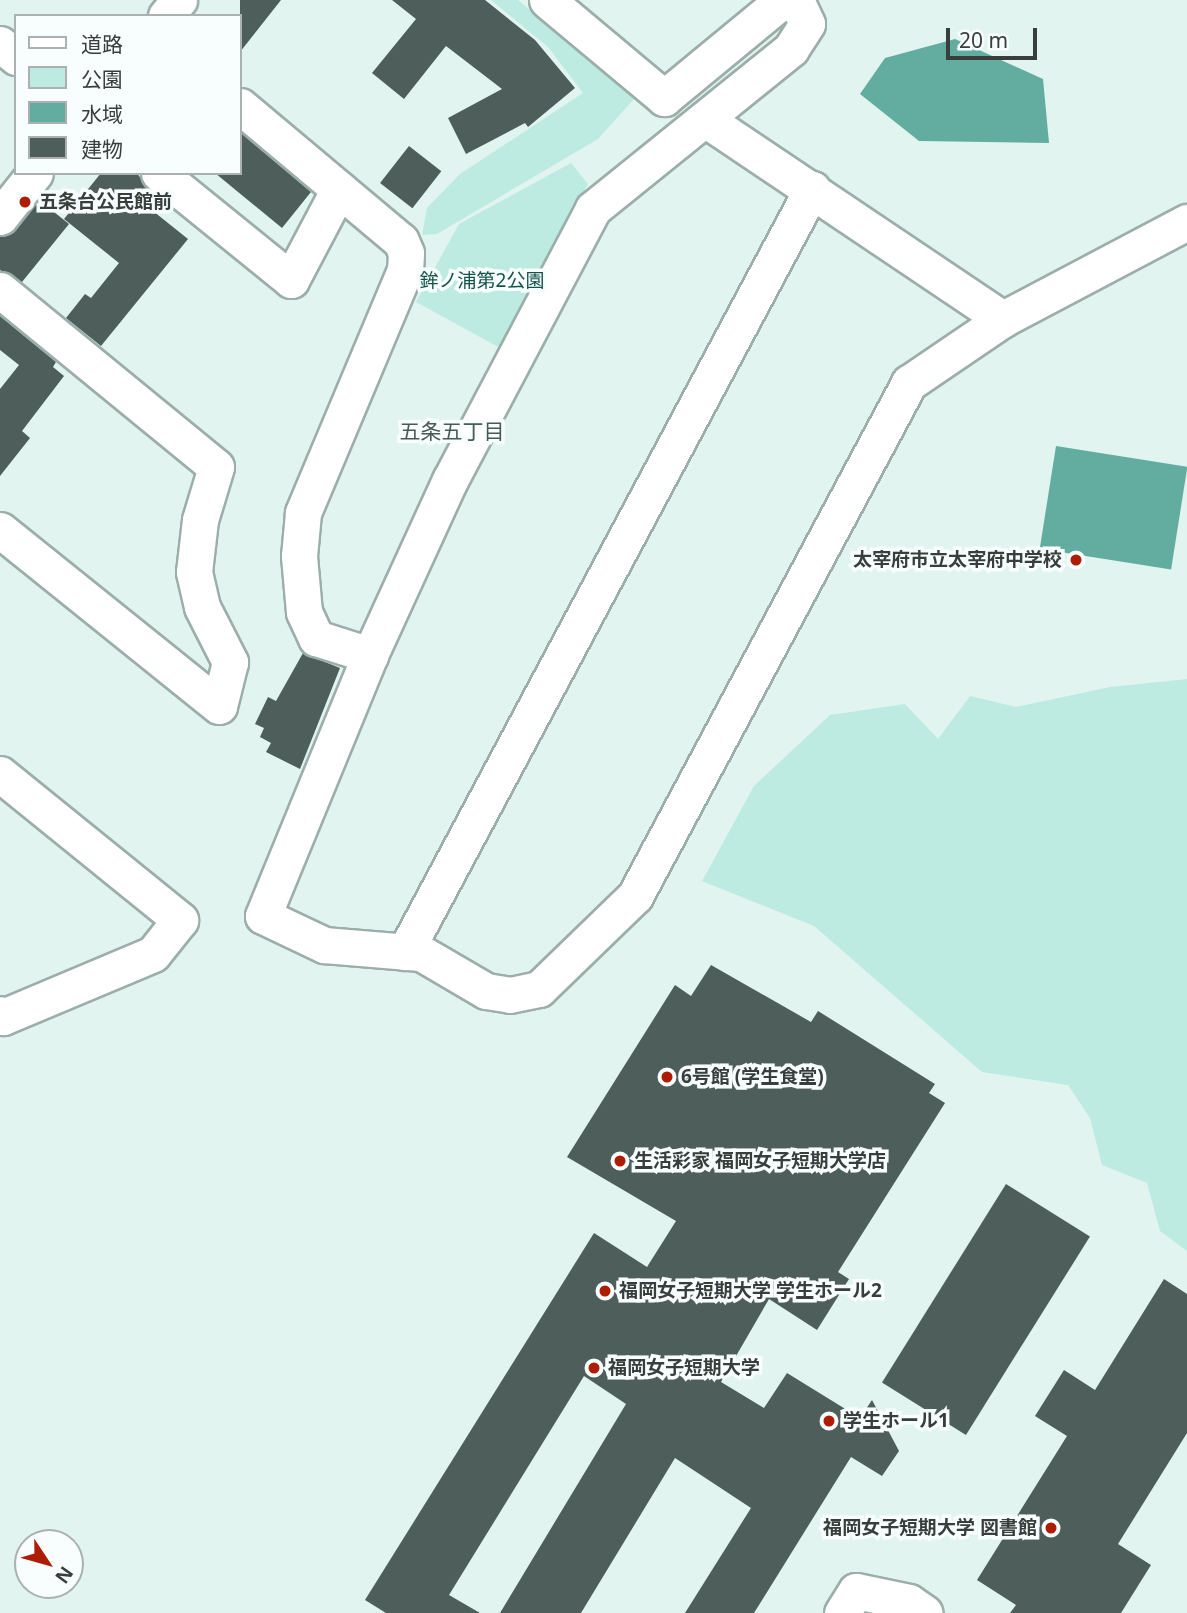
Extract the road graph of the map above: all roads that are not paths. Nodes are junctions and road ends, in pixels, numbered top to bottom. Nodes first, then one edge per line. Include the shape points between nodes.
1 (179, 0) edge
2 (547, 0) edge
3 (783, 0) edge
4 (796, 0) edge
5 (168, 14) edge
6 (0, 44) edge
7 (14, 55) edge
8 (242, 108) edge
9 (705, 119) junction
10 (34, 175) edge
11 (161, 175) edge
12 (339, 189) junction
13 (812, 189) junction
14 (0, 216) edge
15 (1187, 222) edge
16 (0, 290) edge
17 (1003, 319) junction
18 (0, 530) edge
19 (370, 655) junction
20 (0, 774) edge
21 (405, 952) junction
22 (0, 1014) edge
23 (842, 1613) edge
24 (925, 1613) edge

1 - 5 street
2 - 3 street via 664,98
4 - 9 street via 807,24 803,35
6 - 7 street
8 - 12 street
9 - 13 street
9 - 19 street via 593,209 450,480
10 - 14 street
11 - 12 street via 291,280
12 - 19 street via 401,241 405,270 303,513 299,586 316,638
13 - 17 street
13 - 21 street
15 - 17 street
16 - 18 street via 216,467 200,520 194,572 202,607 230,662 219,706
17 - 21 street via 908,383 635,895 539,989 510,995 486,991 421,953
19 - 21 street via 263,916 324,945
20 - 22 street via 180,920 153,954 4,1017
23 - 24 street via 856,1591 909,1602

